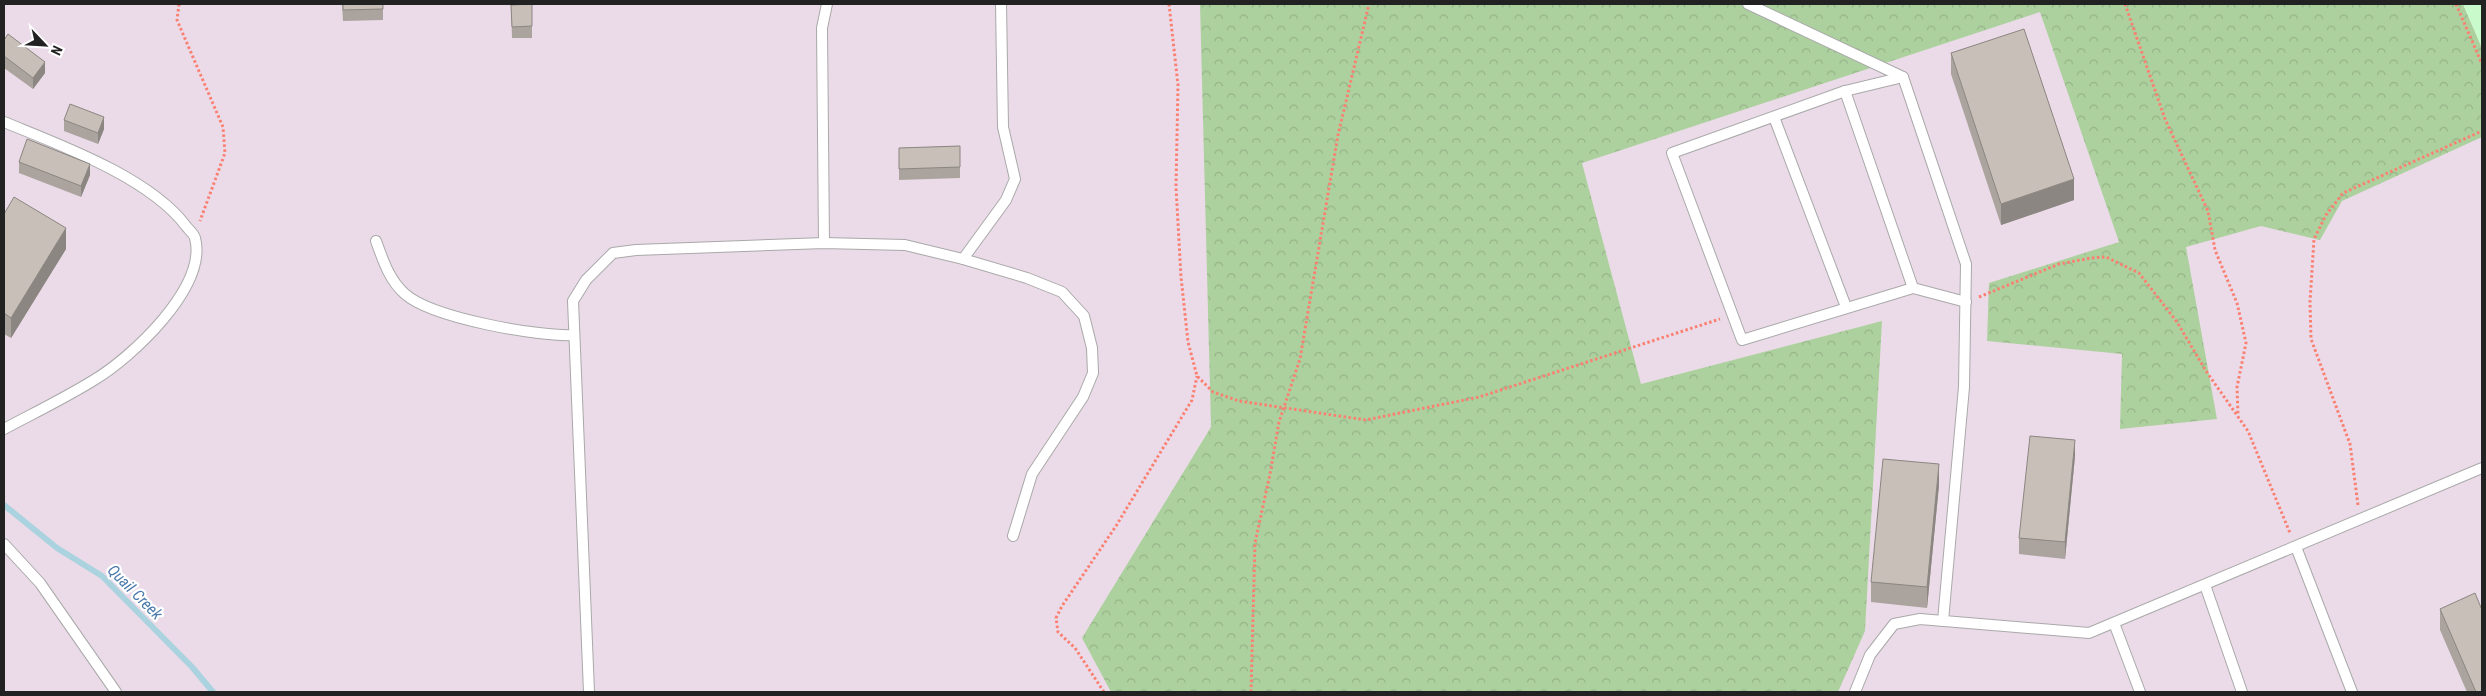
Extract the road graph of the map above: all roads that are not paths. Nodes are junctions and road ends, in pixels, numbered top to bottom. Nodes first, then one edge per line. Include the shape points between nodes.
1 (827, 4) edge
2 (1000, 4) edge
3 (1748, 4) edge
4 (1903, 77) junction
5 (1845, 91) junction
6 (1774, 117) junction
7 (4, 122) edge
8 (376, 241) dead end
9 (824, 243) junction
10 (963, 258) junction
11 (1914, 288) junction
12 (1966, 302) junction
13 (1846, 307) junction
14 (574, 335) junction
15 (4, 429) edge
16 (2482, 468) edge
17 (1013, 536) dead end
18 (4, 544) edge
19 (2296, 548) junction
20 (2205, 585) junction
21 (1943, 621) junction
22 (2114, 623) junction
23 (116, 692) edge
24 (589, 692) edge
25 (1855, 692) edge
26 (2140, 692) edge
27 (2242, 692) edge
28 (2352, 692) edge

1 - 9 lane via 822,28
2 - 10 lane via 1003,127 1015,179 1006,200
3 - 4 lane
4 - 5 lane
4 - 12 lane via 1966,264
5 - 6 lane
5 - 11 lane
6 - 13 lane
6 - 13 lane via 1672,153 1732,315 1742,340
7 - 15 lane via 82,153 175,210 195,237 196,258 187,284 171,309 121,361 94,380
8 - 14 lane via 386,271 405,294 428,308 456,317 554,336
9 - 10 lane via 906,245
9 - 14 lane via 613,253 586,280 573,301
10 - 17 lane via 1062,292 1084,316 1092,348 1092,373 1083,396 1032,474
11 - 12 lane
11 - 13 lane
12 - 21 lane via 1964,387
14 - 24 lane
16 - 19 lane
18 - 23 lane via 40,583
19 - 20 lane
19 - 28 lane
20 - 22 lane
20 - 27 lane
21 - 22 lane via 2089,633
21 - 25 lane via 1920,619 1894,624 1870,656
22 - 26 lane

